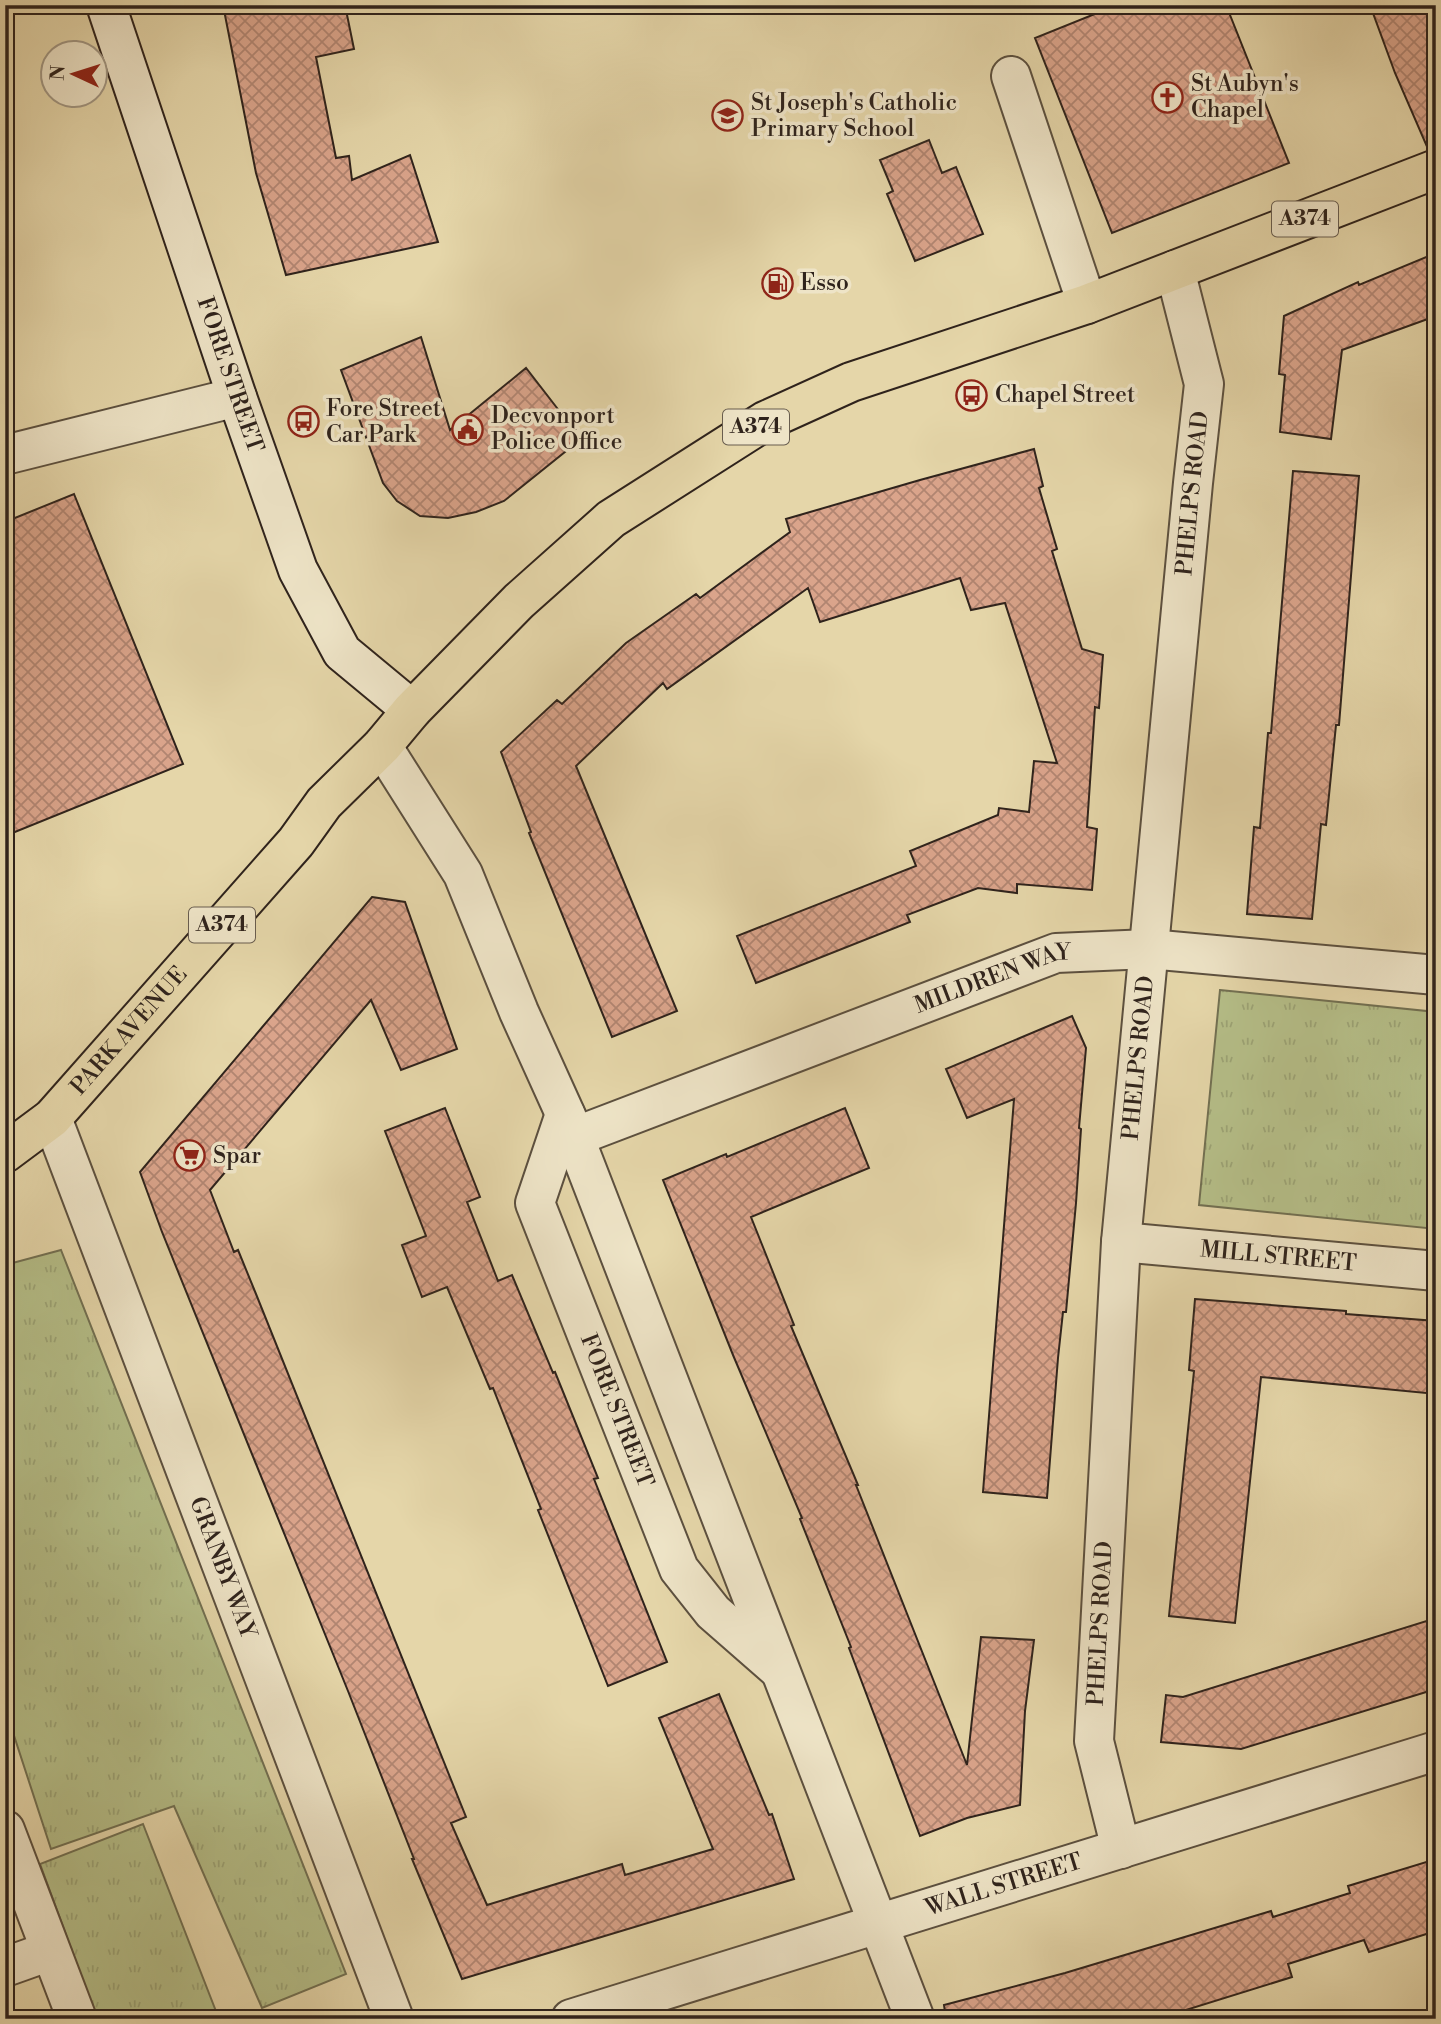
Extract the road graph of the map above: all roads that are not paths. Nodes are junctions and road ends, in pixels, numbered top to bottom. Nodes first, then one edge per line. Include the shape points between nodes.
1 (106, 5) edge
2 (1011, 76) dead end
3 (1436, 169) edge
4 (1175, 270) junction
5 (1087, 304) junction
6 (237, 397) junction
7 (5, 455) edge
8 (412, 710) junction
9 (382, 746) junction
10 (1149, 949) junction
11 (1436, 975) edge
12 (52, 1118) junction
13 (569, 1125) junction
14 (5, 1153) edge
15 (1121, 1242) junction
16 (1436, 1271) edge
17 (781, 1671) junction
18 (1436, 1751) edge
19 (5, 1830) edge
20 (1121, 1849) junction
21 (878, 1924) junction
22 (50, 1951) junction
23 (5, 1967) edge
24 (77, 2019) edge
25 (394, 2019) edge
26 (571, 2019) edge
27 (915, 2019) edge

1 - 6 street, FORE STREET
2 - 5 street
3 - 4 main road, A374
4 - 5 main road, A374
4 - 10 street, PHELPS ROAD via 1204,384
5 - 8 main road, A374 via 851,382 765,421 611,519 519,601
6 - 7 street
6 - 8 street, FORE STREET via 298,570 342,652
8 - 9 main road, PARK AVENUE / A374
9 - 12 main road, PARK AVENUE / A374 via 324,803 296,842
9 - 13 street, FORE STREET via 463,874
10 - 11 street, MILDREN WAY
10 - 13 street, MILDREN WAY via 1056,953
10 - 15 street, PHELPS ROAD
12 - 14 main road, PARK AVENUE / A374
12 - 25 street, GRANBY WAY
13 - 17 street, FORE STREET
13 - 17 street, FORE STREET via 535,1203 679,1569 713,1612
15 - 16 street, MILL STREET
15 - 20 street, PHELPS ROAD via 1094,1741
17 - 21 street, FORE STREET
18 - 20 street, WALL STREET
19 - 22 street
20 - 21 street, WALL STREET
21 - 26 street, WALL STREET
21 - 27 street, FORE STREET
22 - 23 street
22 - 24 street

